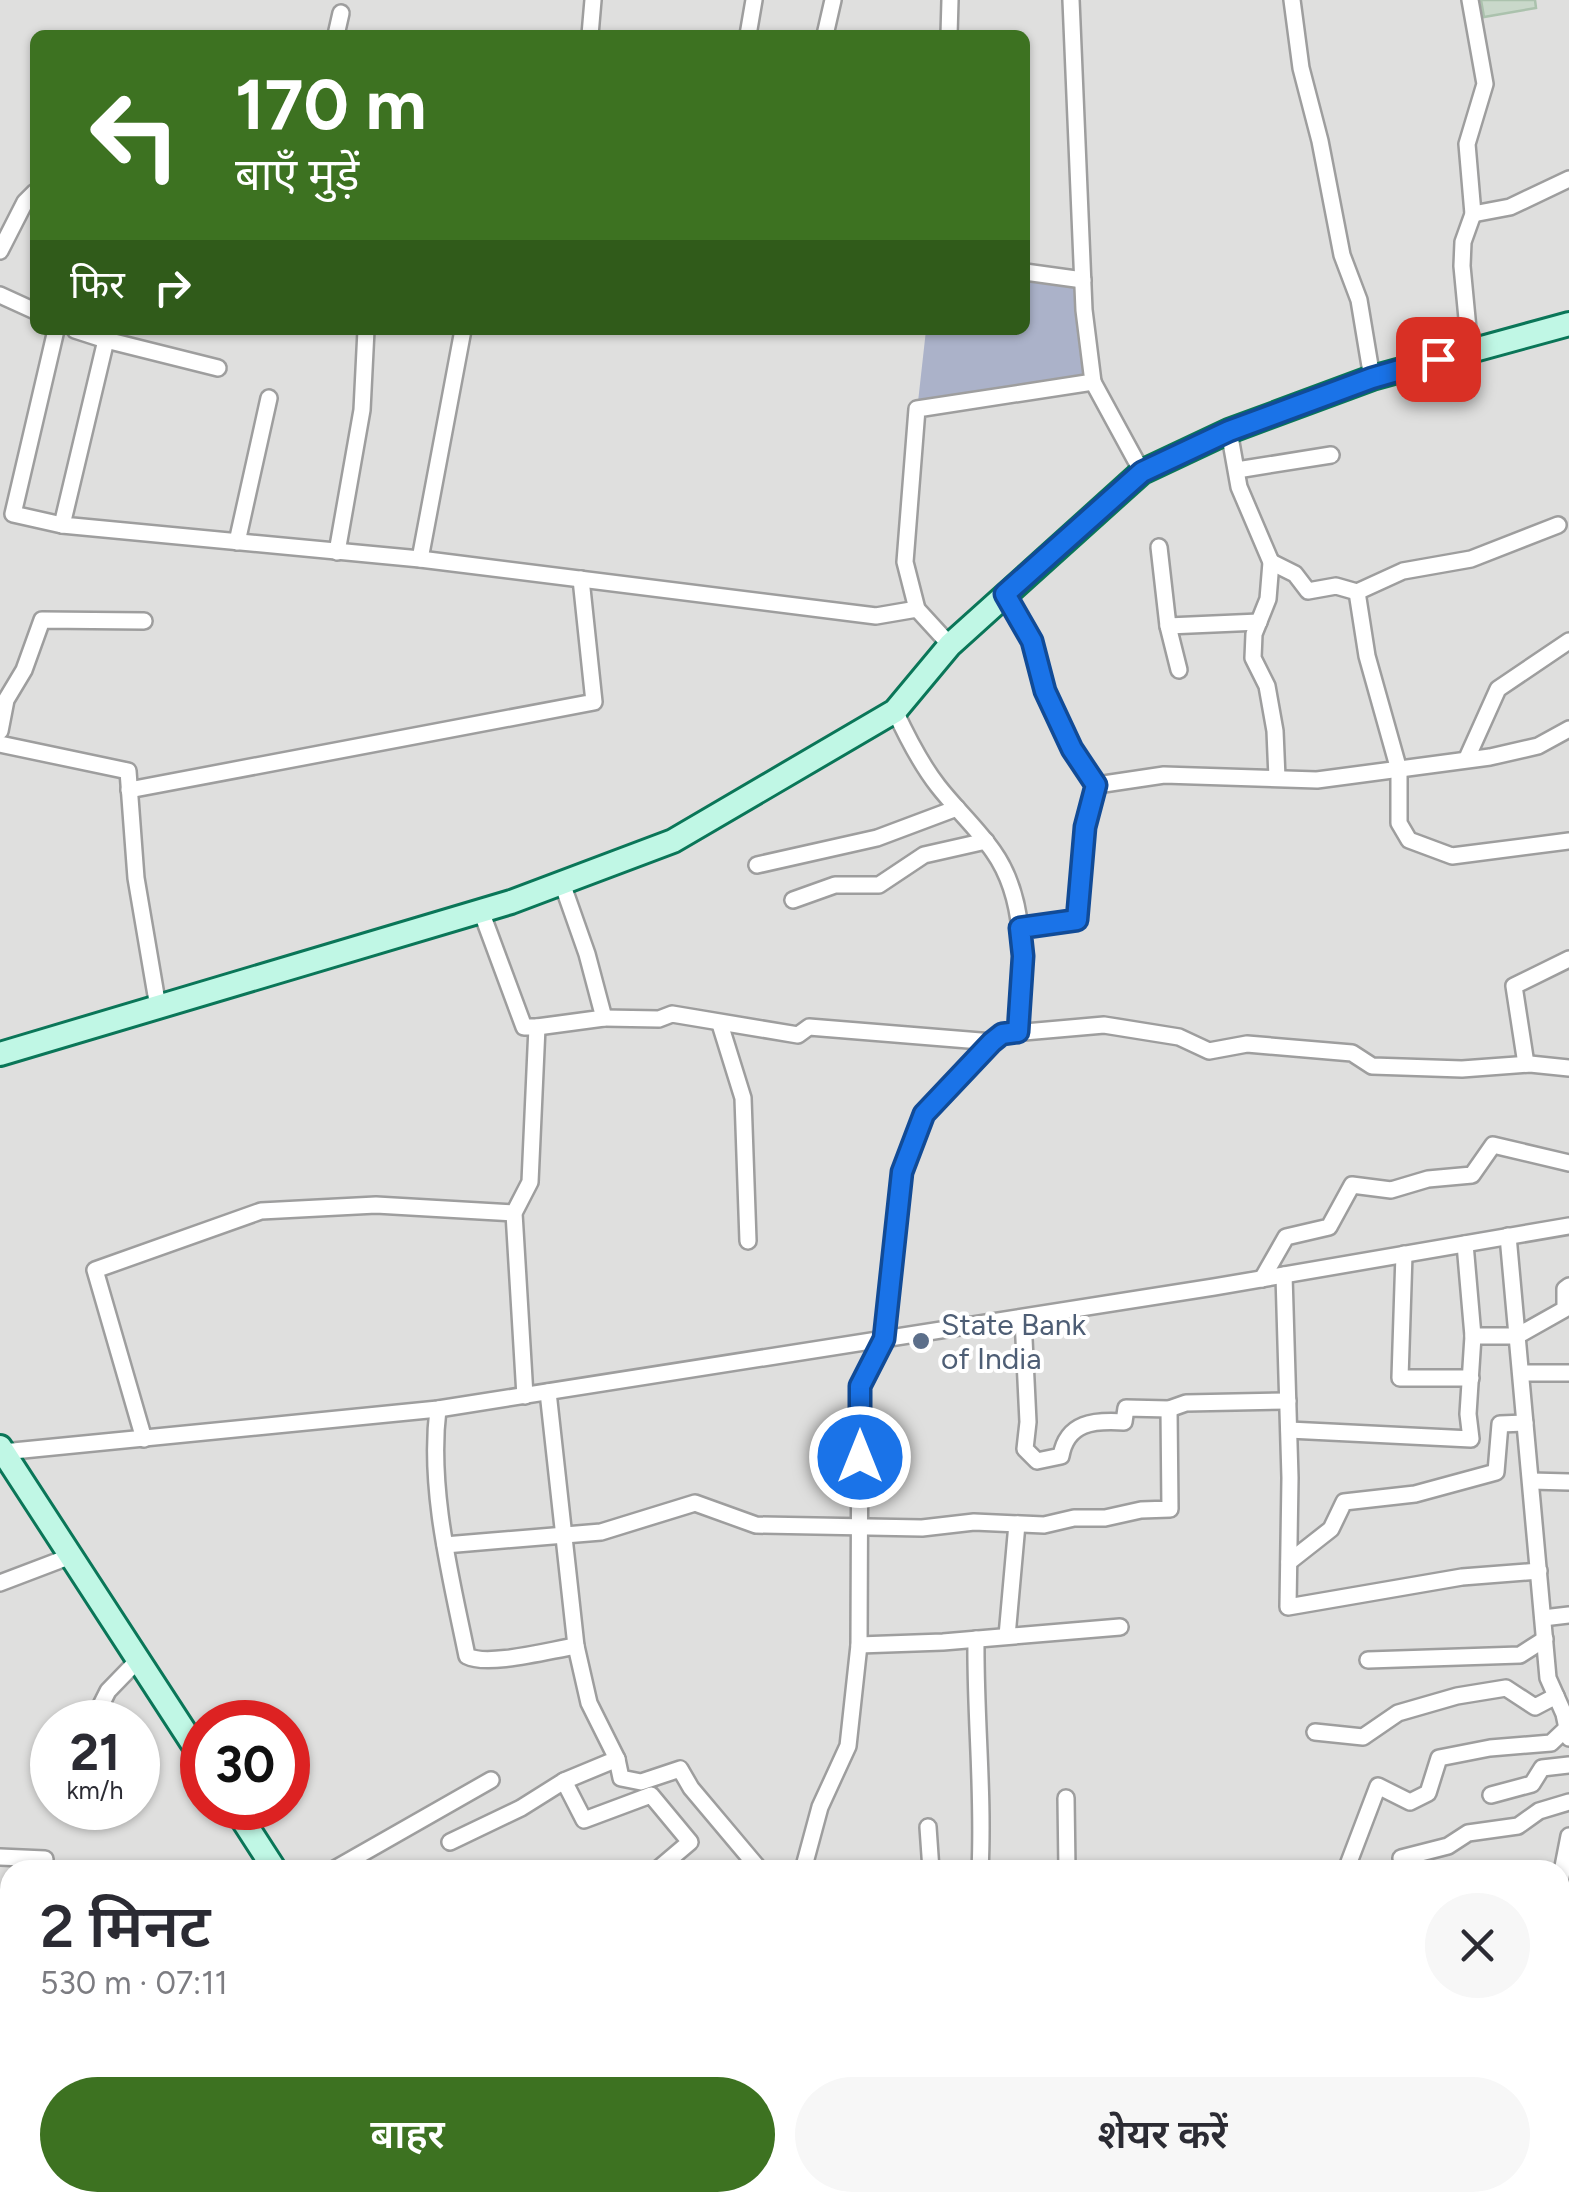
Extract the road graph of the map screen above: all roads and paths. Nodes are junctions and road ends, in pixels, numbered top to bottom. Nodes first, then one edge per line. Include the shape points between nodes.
1 (593, 0) edge
2 (754, 0) edge
3 (833, 0) edge
4 (950, 0) edge
5 (1071, 0) edge
6 (1292, 0) edge
7 (1470, 0) edge
8 (340, 13) dead end
9 (337, 30) edge
10 (590, 30) edge
11 (749, 30) edge
12 (827, 30) edge
13 (949, 30) edge
14 (1569, 179) edge
15 (30, 197) edge
16 (1473, 214) junction
17 (0, 251) edge
18 (1030, 273) edge
19 (1083, 280) junction
20 (0, 295) edge
21 (30, 309) edge
22 (1569, 324) edge
23 (55, 335) edge
24 (108, 335) edge
25 (366, 335) edge
26 (458, 335) edge
27 (1470, 350) junction
28 (218, 368) dead end
29 (1372, 378) junction
30 (1094, 382) junction
31 (269, 398) dead end
32 (1229, 431) junction
33 (1330, 454) dead end
34 (1237, 470) junction
35 (1142, 472) junction
36 (1558, 524) dead end
37 (62, 525) junction
38 (237, 542) junction
39 (1158, 547) dead end
40 (338, 552) junction
41 (420, 559) junction
42 (1271, 562) junction
43 (581, 579) junction
44 (1356, 592) junction
45 (1005, 594) junction
46 (917, 609) junction
47 (144, 622) dead end
48 (1259, 622) junction
49 (1168, 626) junction
50 (1569, 641) edge
51 (950, 644) junction
52 (1179, 670) dead end
53 (895, 711) junction
54 (1569, 729) edge
55 (0, 732) edge
56 (0, 744) edge
57 (1467, 758) junction
58 (1399, 770) junction
59 (1277, 778) junction
60 (1096, 785) junction
61 (129, 790) junction
62 (957, 808) junction
63 (1569, 840) edge
64 (986, 842) junction
65 (758, 864) dead end
66 (562, 883) junction
67 (793, 900) dead end
68 (481, 911) junction
69 (1020, 928) junction
70 (1569, 959) edge
71 (158, 1007) junction
72 (604, 1018) junction
73 (720, 1024) junction
74 (538, 1027) junction
75 (1018, 1032) junction
76 (992, 1042) junction
77 (0, 1054) edge
78 (1526, 1064) junction
79 (1569, 1068) edge
80 (1569, 1163) edge
81 (514, 1213) junction
82 (1569, 1226) edge
83 (1508, 1236) junction
84 (748, 1242) dead end
85 (1465, 1244) junction
86 (1404, 1254) junction
87 (1284, 1275) junction
88 (1262, 1279) junction
89 (1569, 1286) edge
90 (1023, 1318) junction
91 (1473, 1336) junction
92 (1518, 1336) junction
93 (884, 1339) junction
94 (1520, 1373) junction
95 (1569, 1373) edge
96 (1471, 1378) junction
97 (548, 1392) junction
98 (525, 1396) junction
99 (1288, 1401) junction
100 (1169, 1409) junction
101 (438, 1410) junction
102 (1525, 1423) junction
103 (1289, 1430) junction
104 (144, 1438) junction
105 (2, 1450) edge
106 (1530, 1481) junction
107 (1569, 1482) edge
108 (1018, 1524) junction
109 (860, 1528) junction
110 (565, 1536) junction
111 (445, 1545) junction
112 (71, 1556) junction
113 (1289, 1562) junction
114 (1538, 1570) junction
115 (0, 1583) edge
116 (1569, 1616) edge
117 (1543, 1618) junction
118 (1120, 1627) dead end
119 (1007, 1636) junction
120 (976, 1639) junction
121 (1545, 1639) junction
122 (859, 1645) junction
123 (576, 1646) junction
124 (138, 1660) junction
125 (1368, 1660) dead end
126 (1556, 1696) junction
127 (104, 1700) edge
128 (180, 1724) edge
129 (1568, 1730) edge
130 (1316, 1732) dead end
131 (617, 1759) junction
132 (1569, 1765) edge
133 (491, 1780) dead end
134 (564, 1781) junction
135 (1491, 1795) dead end
136 (1066, 1798) dead end
137 (1569, 1802) edge
138 (928, 1827) dead end
139 (249, 1830) edge
140 (450, 1842) dead end
141 (0, 1857) edge
142 (1402, 1858) dead end
143 (45, 1859) dead end
144 (268, 1860) edge
145 (351, 1860) edge
146 (669, 1860) edge
147 (752, 1860) edge
148 (807, 1860) edge
149 (930, 1860) edge
150 (980, 1860) edge
151 (1067, 1860) edge
152 (1350, 1860) edge

1 - 10 street
2 - 11 street
3 - 12 street
4 - 13 street
5 - 19 street
6 - 29 street via 1301,68
7 - 16 street via 1486,84 1467,144
8 - 9 street
14 - 16 street via 1510,207
15 - 17 street
16 - 27 street via 1462,266
18 - 19 street
19 - 30 street
20 - 21 street
22 - 27 main road
23 - 37 street via 13,514
24 - 28 street
24 - 37 street
25 - 40 street via 362,410
26 - 41 street
27 - 29 main road
29 - 32 main road
30 - 35 street
30 - 46 street via 917,409 905,562
31 - 38 street
32 - 34 street
32 - 35 main road
33 - 34 street
34 - 42 street
35 - 45 main road
36 - 44 street via 1471,559 1403,571
37 - 38 street
38 - 40 street
39 - 49 street
40 - 41 street
41 - 43 street
42 - 44 street via 1295,574 1308,591 1336,586
42 - 48 street
43 - 46 street via 876,616
43 - 61 street via 594,702
44 - 58 street
45 - 51 main road
45 - 60 street via 1032,641 1045,691 1072,749
46 - 51 street
47 - 55 street via 42,620 6,700
48 - 49 street
48 - 59 street via 1253,658 1267,686
49 - 52 street
50 - 57 street via 1498,689
51 - 53 main road
53 - 62 street via 919,758
53 - 66 main road via 674,841
54 - 57 street via 1538,746
56 - 61 street via 128,771
57 - 58 street
58 - 59 street
58 - 63 street via 1399,823 1409,840 1452,856
59 - 60 street via 1164,775
60 - 69 street via 1085,827 1077,920
61 - 71 street
62 - 64 street
62 - 65 street via 877,838
64 - 67 street via 924,855 879,885 835,886
64 - 69 street via 1016,902
66 - 68 main road
66 - 72 street
68 - 71 main road
68 - 74 street via 524,1027
69 - 75 street
70 - 78 street via 1514,986
71 - 77 main road
72 - 73 street via 672,1014
72 - 74 street
73 - 76 street via 798,1035 809,1027
73 - 84 street via 743,1098
74 - 81 street via 530,1182
75 - 76 street
75 - 78 street via 1104,1026 1179,1037 1209,1051 1247,1044 1352,1054 1372,1066
76 - 93 street via 924,1114 902,1172
78 - 79 street
80 - 88 street via 1493,1145 1472,1174 1391,1190 1352,1185 1329,1227 1286,1237
81 - 98 street
81 - 104 street via 376,1205 261,1211 95,1270
82 - 83 street
83 - 85 street
83 - 92 street
85 - 86 street
85 - 91 street
86 - 87 street
86 - 96 street via 1400,1378
87 - 88 street
87 - 99 street
88 - 90 street
89 - 92 street via 1565,1309
90 - 93 street
90 - 100 street via 1025,1449 1037,1461 1062,1456 1073,1430 1100,1420 1124,1422 1126,1408
91 - 92 street
91 - 96 street
92 - 94 street
93 - 97 street
93 - 109 street via 860,1386
94 - 95 street
94 - 102 street
96 - 103 street via 1472,1439
97 - 98 street
97 - 110 street
98 - 101 street
99 - 100 street
99 - 103 street
100 - 108 street via 1170,1509
101 - 104 street
101 - 111 street
102 - 106 street
102 - 113 street via 1500,1424 1496,1472 1416,1494 1344,1502 1331,1529
103 - 113 street
104 - 105 street
105 - 112 main road
106 - 107 street
106 - 114 street
108 - 109 street
108 - 119 street
109 - 110 street via 756,1525 695,1503
109 - 122 street
110 - 111 street
110 - 123 street
111 - 123 street via 467,1656 476,1661
112 - 115 street
112 - 124 main road
113 - 114 street via 1288,1607
114 - 117 street
116 - 117 street
117 - 121 street
118 - 119 street
119 - 120 street
120 - 122 street
120 - 150 street
121 - 125 street via 1520,1655
121 - 126 street
122 - 148 street via 848,1746 820,1807
123 - 131 street via 589,1703
124 - 127 street
124 - 128 main road
126 - 129 street
126 - 130 street via 1535,1707 1506,1688 1398,1713 1363,1737
129 - 152 street via 1551,1743 1439,1758 1428,1792 1410,1802 1378,1786
131 - 134 street
131 - 147 street via 621,1778 641,1782 680,1769
132 - 135 street via 1542,1768 1532,1784
133 - 145 street
134 - 140 street
134 - 146 street via 584,1820 651,1795 690,1842
136 - 151 street
137 - 142 street via 1539,1810 1518,1826 1468,1832 1448,1846
138 - 149 street
139 - 144 main road
141 - 143 street

